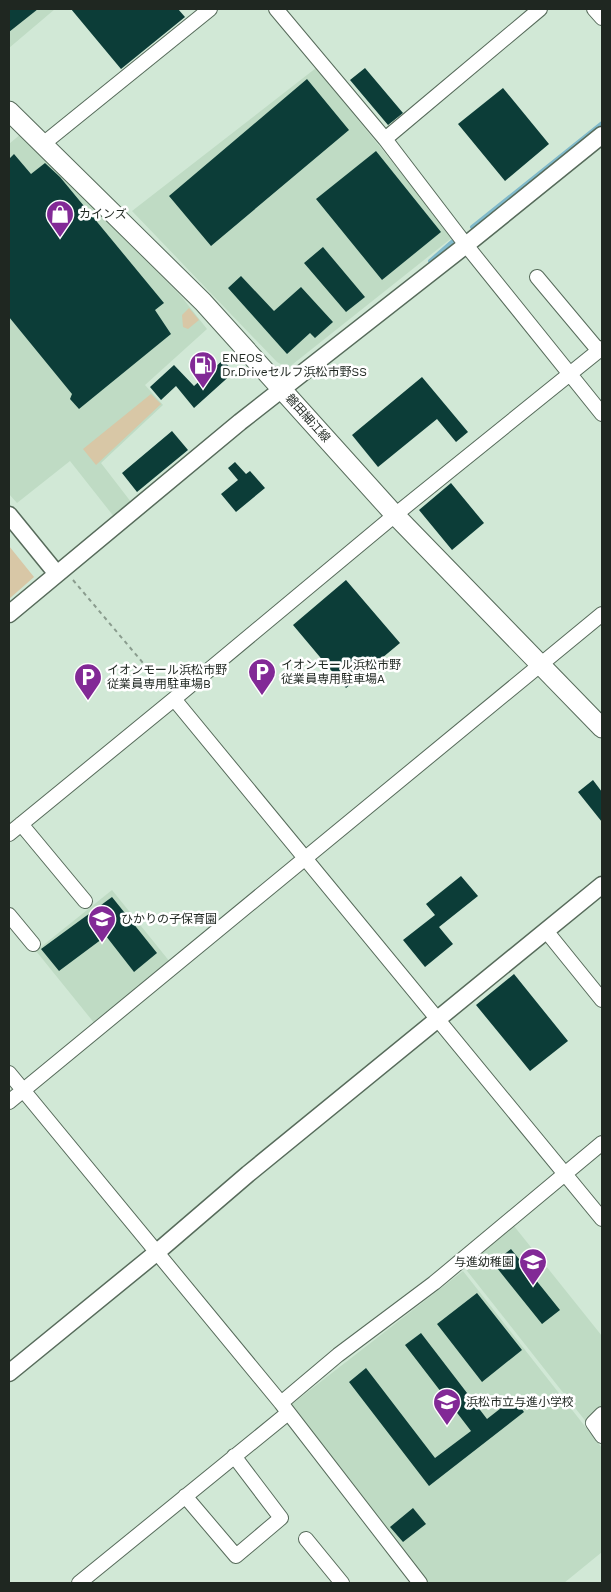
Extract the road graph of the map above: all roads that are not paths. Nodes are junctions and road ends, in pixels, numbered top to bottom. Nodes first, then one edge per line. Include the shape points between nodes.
1 (210, 9) edge
2 (276, 9) edge
3 (540, 9) edge
4 (594, 9) edge
5 (602, 18) edge
6 (9, 111) edge
7 (602, 135) edge
8 (385, 139) junction
9 (43, 144) junction
10 (466, 246) junction
11 (538, 277) dead end
12 (601, 349) edge
13 (569, 375) junction
14 (282, 389) junction
15 (602, 414) edge
16 (395, 514) junction
17 (9, 515) edge
18 (60, 571) junction
19 (9, 614) edge
20 (602, 614) edge
21 (542, 666) junction
22 (174, 699) junction
23 (602, 728) edge
24 (21, 824) junction
25 (9, 834) edge
26 (304, 859) junction
27 (602, 885) edge
28 (85, 902) dead end
29 (9, 915) edge
30 (547, 932) junction
31 (32, 944) dead end
32 (602, 1000) edge
33 (437, 1021) junction
34 (9, 1073) edge
35 (23, 1090) junction
36 (9, 1102) edge
37 (602, 1143) edge
38 (566, 1174) junction
39 (602, 1219) edge
40 (156, 1253) junction
41 (9, 1373) edge
42 (284, 1408) junction
43 (602, 1414) edge
44 (602, 1436) edge
45 (234, 1456) junction
46 (185, 1496) junction
47 (306, 1539) dead end
48 (413, 1581) edge
49 (79, 1583) edge
50 (342, 1583) edge

1 - 9 street
2 - 8 street
3 - 8 street
4 - 5 street
6 - 9 main road, 磐田細江線
7 - 10 street
8 - 10 street
9 - 14 main road, 磐田細江線 via 204,302
10 - 13 street
10 - 14 street
11 - 12 street
12 - 13 street
13 - 15 street
13 - 16 street
14 - 16 main road, 磐田細江線
14 - 18 street
16 - 21 main road, 磐田細江線
16 - 22 street
17 - 18 street
18 - 19 street
20 - 21 street
21 - 23 main road, 磐田細江線
21 - 26 street
22 - 24 street
22 - 26 street
24 - 25 street
24 - 28 street
26 - 33 street
26 - 35 street
27 - 30 street
29 - 31 street
30 - 32 street
30 - 33 street
33 - 38 street
33 - 40 street
34 - 35 street
35 - 36 street
35 - 40 street
37 - 38 street
38 - 39 street
38 - 42 street via 434,1282 338,1355
40 - 41 street
40 - 42 street
42 - 45 street
42 - 48 street
43 - 44 street via 593,1423
45 - 46 street
45 - 46 street via 281,1518 236,1556
46 - 49 street
47 - 50 street

